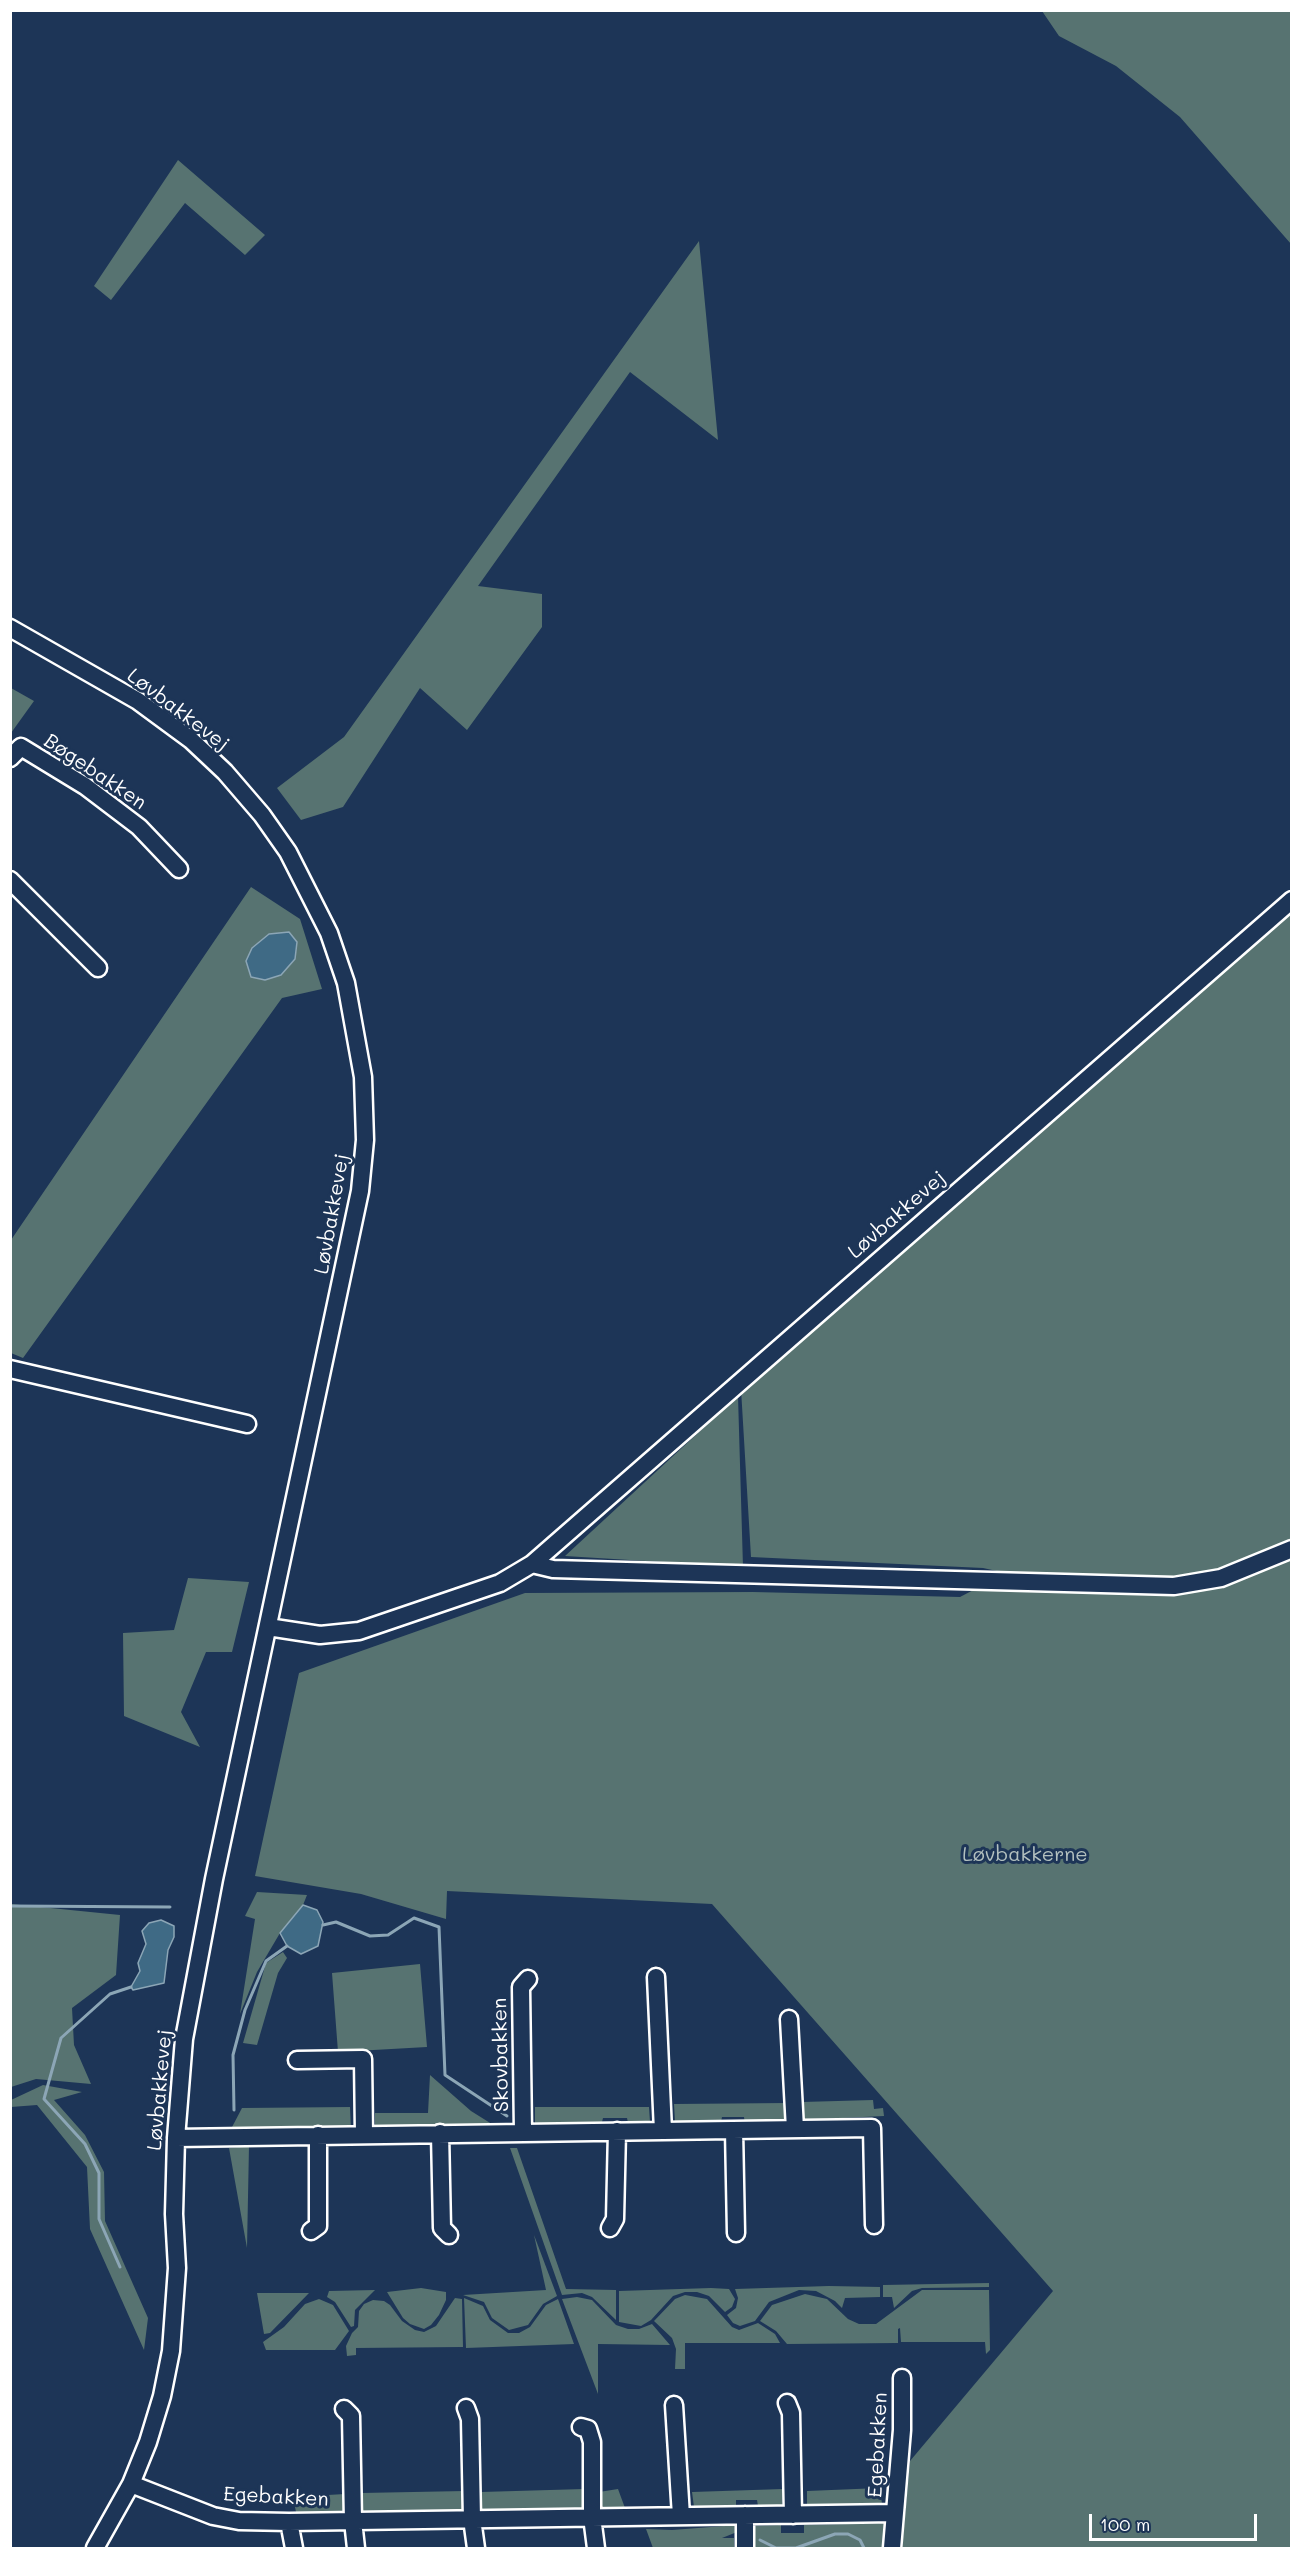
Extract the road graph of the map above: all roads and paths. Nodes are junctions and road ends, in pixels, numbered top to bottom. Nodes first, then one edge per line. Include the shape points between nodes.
1 (10, 628) edge
2 (10, 758) edge
3 (179, 869) dead end
4 (10, 880) edge
5 (1292, 900) edge
6 (99, 968) dead end
7 (10, 1369) edge
8 (247, 1424) dead end
9 (1292, 1549) edge
10 (532, 1564) junction
11 (268, 1627) junction
12 (657, 1977) dead end
13 (528, 1979) dead end
14 (789, 2019) dead end
15 (297, 2060) dead end
16 (795, 2129) junction
17 (734, 2130) junction
18 (617, 2131) junction
19 (663, 2131) junction
20 (440, 2133) junction
21 (523, 2133) junction
22 (364, 2134) junction
23 (318, 2135) junction
24 (176, 2138) junction
25 (874, 2225) dead end
26 (610, 2228) dead end
27 (311, 2230) dead end
28 (736, 2233) dead end
29 (449, 2235) dead end
30 (902, 2378) dead end
31 (787, 2403) dead end
32 (674, 2405) dead end
33 (466, 2408) dead end
34 (344, 2409) dead end
35 (581, 2427) dead end
36 (131, 2484) junction
37 (895, 2513) junction
38 (744, 2515) junction
39 (793, 2515) junction
40 (681, 2516) junction
41 (592, 2517) junction
42 (472, 2519) junction
43 (353, 2521) junction
44 (289, 2522) junction
45 (95, 2548) edge
46 (294, 2548) edge
47 (356, 2548) edge
48 (476, 2548) edge
49 (596, 2548) edge
50 (745, 2548) edge
51 (892, 2548) edge

1 - 11 street, Løvbakkevej via 138,701 191,740 225,772 262,814 288,852 329,933 346,983 363,1077 365,1140 360,1191
2 - 3 street, Bøgebakken via 21,747 85,786 139,826
4 - 6 street
5 - 10 street, Løvbakkevej
7 - 8 street
9 - 10 street via 1221,1578 1174,1586 553,1569
10 - 11 street, Løvbakkevej via 500,1583 359,1631 320,1635
11 - 24 street, Løvbakkevej via 196,1966 184,2039
12 - 19 street
13 - 21 street, Skovbakken via 521,1987
14 - 16 street
15 - 22 street via 363,2059
16 - 17 street, Skovbakken
16 - 25 street, Skovbakken via 872,2128
17 - 19 street, Skovbakken
17 - 28 street
18 - 19 street, Skovbakken
18 - 21 street, Skovbakken
18 - 26 street via 615,2219
20 - 21 street, Skovbakken
20 - 22 street, Skovbakken
20 - 29 street via 442,2228
22 - 23 street, Skovbakken
23 - 24 street, Skovbakken
23 - 27 street via 318,2226
24 - 36 street, Løvbakkevej via 177,2268 171,2351 162,2396
30 - 37 street, Egebakken
31 - 39 street via 791,2413
32 - 40 street
33 - 42 street via 470,2419
34 - 43 street, Egebakken via 351,2416
35 - 41 street via 588,2428 592,2442
36 - 44 street, Egebakken via 213,2516
36 - 45 street, Løvbakkevej
37 - 39 street, Egebakken
37 - 51 street, Egebakken
38 - 39 street, Egebakken
38 - 40 street, Egebakken
38 - 50 street
40 - 41 street, Egebakken
41 - 42 street, Egebakken
41 - 49 street
42 - 43 street, Egebakken
42 - 48 street
43 - 44 street, Egebakken
43 - 47 street, Egebakken
44 - 46 street

